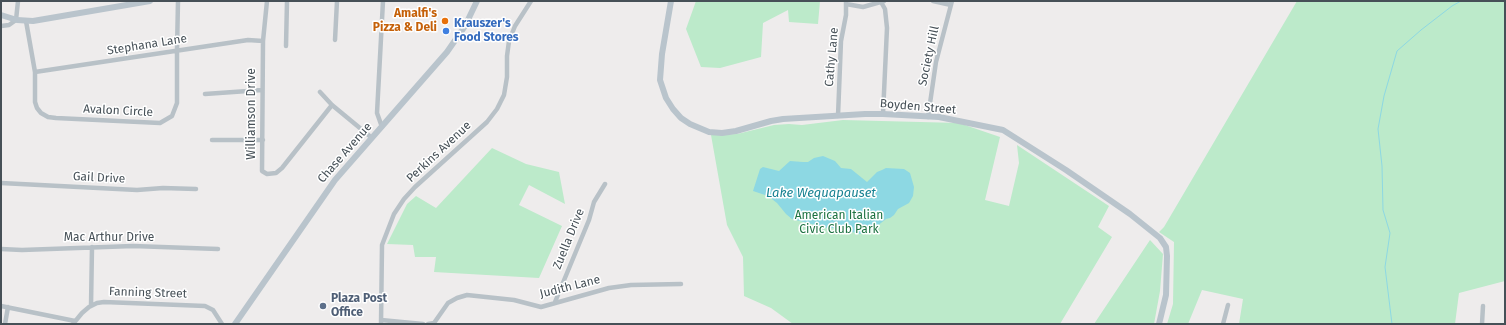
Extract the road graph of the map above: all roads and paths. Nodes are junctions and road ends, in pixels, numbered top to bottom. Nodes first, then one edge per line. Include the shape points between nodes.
1 (18, 1) edge
2 (150, 1) edge
3 (178, 1) edge
4 (266, 1) edge
5 (287, 1) edge
6 (337, 1) edge
7 (383, 1) edge
8 (477, 1) edge
9 (531, 1) edge
10 (671, 1) edge
11 (933, 1) edge
12 (882, 2) edge
13 (846, 3) edge
14 (952, 3) edge
15 (1, 15) edge
16 (16, 20) junction
17 (26, 21) junction
18 (1, 26) edge
19 (335, 40) dead end
20 (263, 41) junction
21 (286, 46) dead end
22 (176, 50) junction
23 (35, 72) junction
24 (262, 90) junction
25 (320, 92) dead end
26 (205, 94) dead end
27 (332, 105) junction
28 (883, 114) junction
29 (838, 116) junction
30 (928, 117) junction
31 (382, 127) junction
32 (372, 138) junction
33 (212, 140) dead end
34 (263, 140) junction
35 (1, 183) edge
36 (605, 184) dead end
37 (196, 188) dead end
38 (92, 247) junction
39 (1, 249) edge
40 (218, 249) dead end
41 (681, 284) dead end
42 (555, 302) junction
43 (1228, 305) dead end
44 (1, 306) edge
45 (91, 306) junction
46 (1483, 306) dead end
47 (8, 307) junction
48 (74, 322) edge
49 (381, 322) edge
50 (5, 324) edge
51 (222, 324) edge
52 (235, 324) edge
53 (423, 324) edge
54 (428, 324) edge
55 (1160, 324) edge
56 (1224, 324) edge
57 (1482, 324) edge

1 - 16 street
2 - 17 street
3 - 22 street, Avalon Circle
4 - 20 street, Williamson Drive
5 - 21 street
6 - 19 street
7 - 31 street via 377,113
8 - 31 street, Chase Avenue via 448,52
9 - 49 street, Perkins Avenue via 509,41 504,95 497,109 487,122 404,199 394,214 382,245
10 - 29 street, Boyden Street via 660,80 666,98 681,118 709,132 722,133 771,121
11 - 14 street
12 - 13 street via 864,7
12 - 28 street via 887,28
13 - 29 street, Cathy Lane via 841,41
14 - 30 street, Society Hill via 936,62
15 - 16 street
16 - 17 street
16 - 18 street via 9,25
17 - 23 street, Avalon Circle
20 - 22 street, Stephana Lane via 248,40
20 - 24 street, Williamson Drive
22 - 23 street, Stephana Lane
22 - 23 street, Avalon Circle via 177,103 172,116 160,123 48,117 37,108 35,102
24 - 26 street
24 - 34 street, Williamson Drive
25 - 27 street
27 - 32 street
27 - 34 street, Williamson Drive via 276,173 267,174 262,171
28 - 29 street, Boyden Street
28 - 30 street, Boyden Street
30 - 55 street, Boyden Street via 995,129 1012,135 1130,214 1160,238 1166,247 1167,256 1166,296
31 - 32 street, Chase Avenue
32 - 52 street, Chase Avenue via 328,188
33 - 34 street
35 - 37 street, Gail Drive via 137,190
36 - 42 street, Zuella Drive via 594,202
38 - 39 street, Mac Arthur Drive
38 - 40 street, Mac Arthur Drive
38 - 45 street
41 - 42 street, Judith Lane via 609,288
42 - 54 street, Judith Lane via 540,307 514,300 467,295 448,303 434,323
43 - 56 street
44 - 47 street
45 - 48 street
45 - 51 street, Fanning Street via 104,302 203,306 213,310
46 - 57 street
47 - 48 street
47 - 50 street
49 - 53 street

